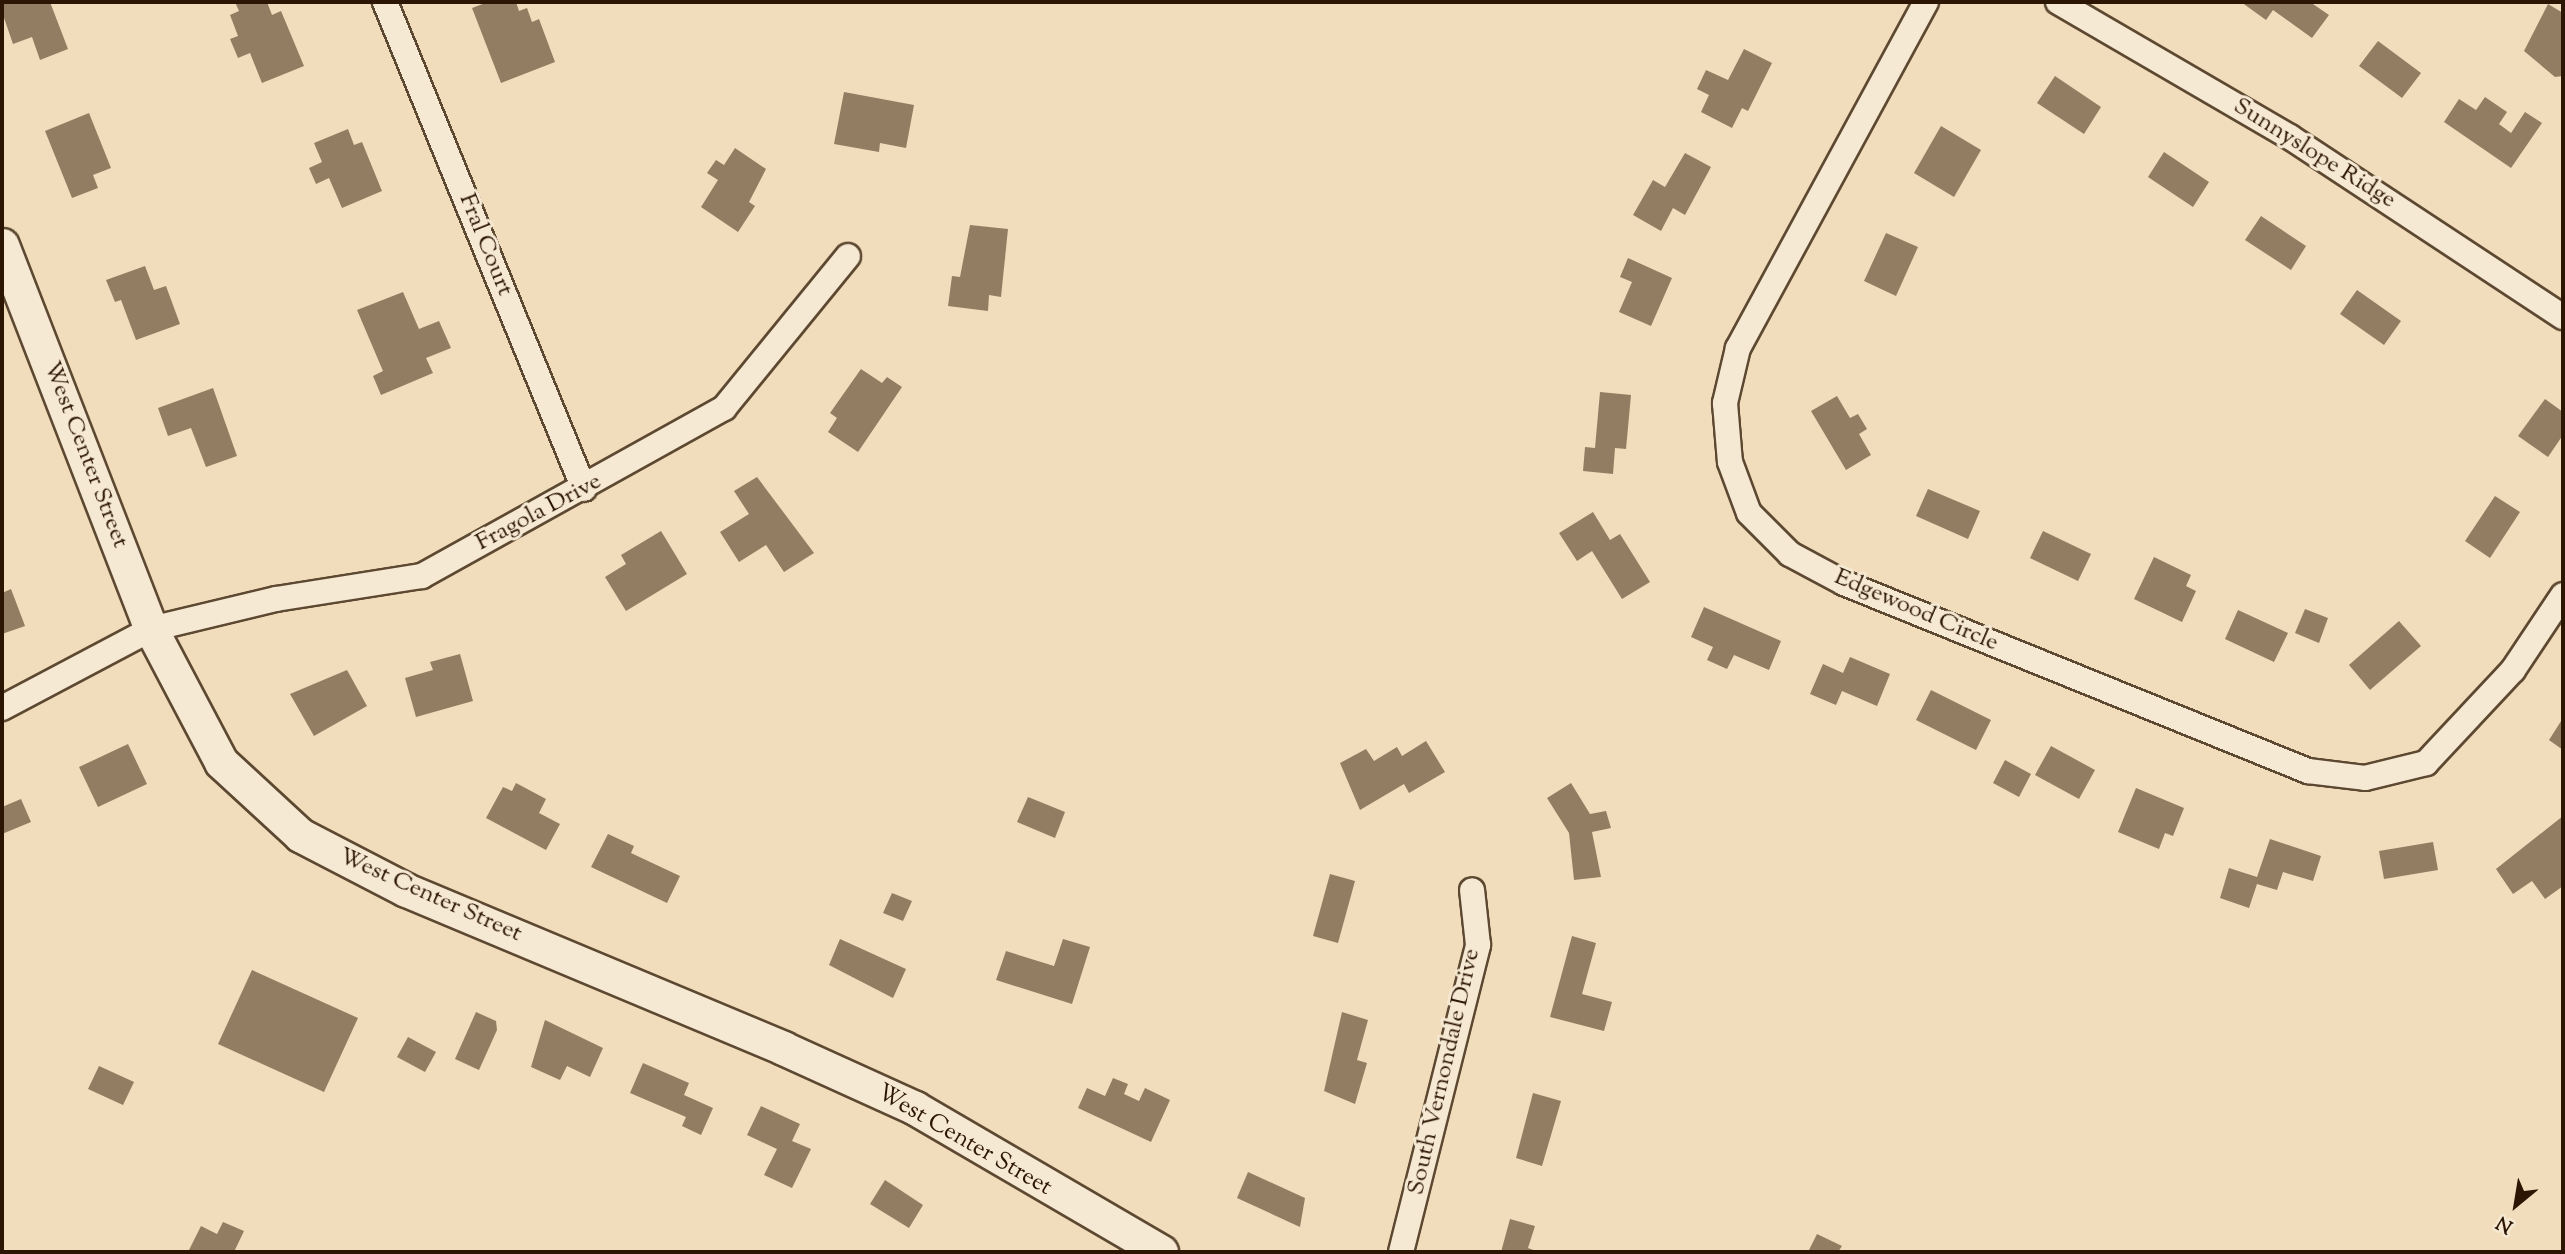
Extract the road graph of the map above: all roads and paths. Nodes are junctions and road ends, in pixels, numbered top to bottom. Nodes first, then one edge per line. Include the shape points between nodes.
1 (385, 2) edge
2 (1926, 2) edge
3 (2058, 2) edge
4 (2, 245) edge
5 (848, 256) dead end
6 (2563, 317) edge
7 (584, 489) junction
8 (2563, 594) edge
9 (151, 629) junction
10 (2, 708) edge
11 (1472, 890) dead end
12 (1161, 1252) edge
13 (1401, 1252) edge

1 - 7 street, Fral Court
2 - 8 street, Edgewood Circle via 1738,348 1725,403 1730,462 1749,513 1790,554 1844,583 2308,771 2365,778 2426,763 2512,670
3 - 6 street, Sunnyslope Ridge via 2290,137
4 - 9 street, West Center Street
5 - 7 street, Fragola Drive via 724,408
7 - 9 street, Fragola Drive via 422,576 276,599
9 - 10 street, Fragola Drive
9 - 12 street, West Center Street via 221,762 300,835 406,890 915,1108
11 - 13 street, South Vernondale Drive via 1475,958

